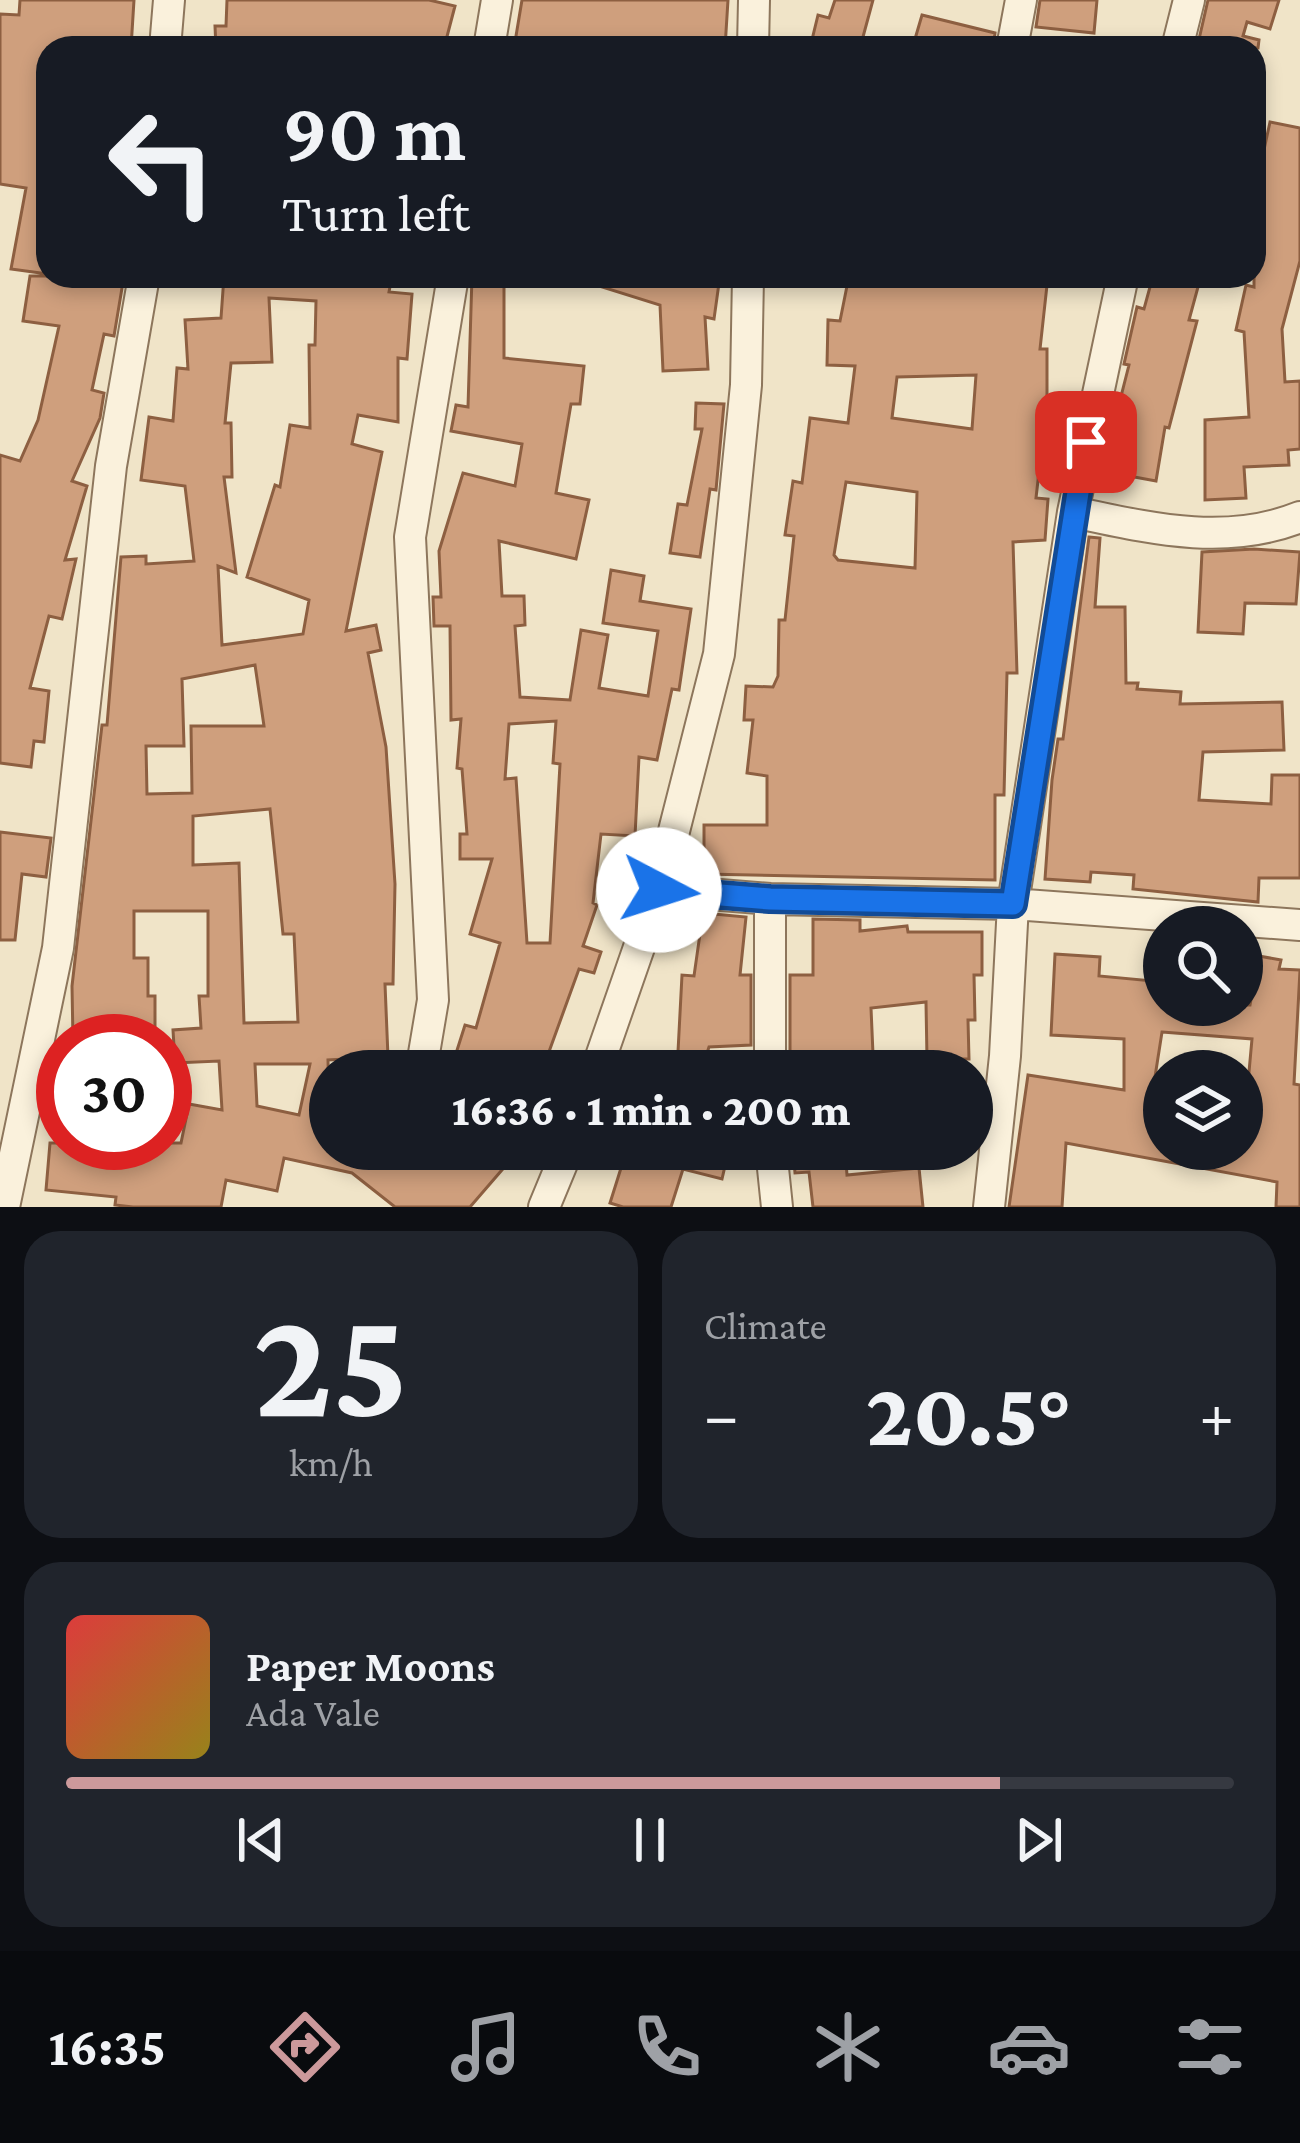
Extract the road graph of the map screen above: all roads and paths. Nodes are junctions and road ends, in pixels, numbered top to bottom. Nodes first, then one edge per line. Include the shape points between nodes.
1 (169, 0) edge
2 (496, 0) edge
3 (754, 0) edge
4 (1021, 0) edge
5 (1189, 0) edge
6 (166, 36) edge
7 (491, 36) edge
8 (753, 36) edge
9 (1014, 36) edge
10 (1181, 36) edge
11 (142, 288) edge
12 (451, 288) edge
13 (748, 288) edge
14 (1121, 288) edge
15 (1072, 512) junction
16 (1300, 517) edge
17 (659, 890) junction
18 (770, 899) junction
19 (1013, 904) junction
20 (1300, 925) edge
21 (425, 1050) edge
22 (603, 1050) edge
23 (770, 1050) edge
24 (559, 1170) edge
25 (773, 1170) edge
26 (4, 1207) edge
27 (544, 1207) edge
28 (777, 1207) edge
29 (989, 1207) edge

1 - 6 street
2 - 7 street
3 - 8 street
4 - 9 street
5 - 10 street
11 - 26 street via 111,466 58,948
12 - 21 street via 410,536 433,1000
13 - 17 street via 719,654
14 - 15 street
15 - 16 street via 1209,533
15 - 19 street
17 - 18 street
17 - 22 street
18 - 19 street
18 - 23 street
19 - 20 street
19 - 29 street
24 - 27 street
25 - 28 street

